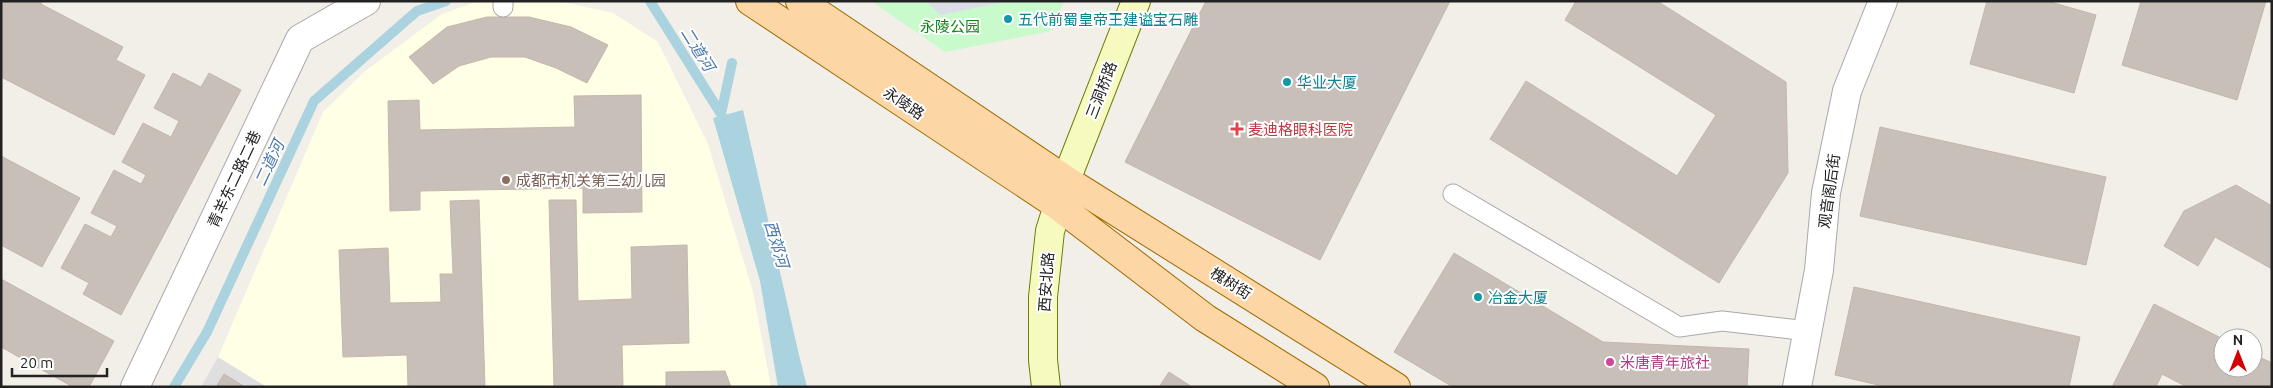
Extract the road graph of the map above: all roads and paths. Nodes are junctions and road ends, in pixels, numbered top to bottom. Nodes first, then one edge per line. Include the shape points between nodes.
1 (366, 1) edge
2 (750, 1) edge
3 (800, 1) edge
4 (1136, 1) edge
5 (1883, 1) edge
6 (1066, 180) junction
7 (1453, 194) dead end
8 (1057, 205) junction
9 (1808, 331) junction
10 (135, 387) edge
11 (1046, 387) edge
12 (1315, 387) edge
13 (1396, 387) edge
14 (1797, 387) edge

1 - 10 street, 青羊东二路二巷 via 300,39
2 - 8 main road, 永陵路
3 - 6 main road, 永陵路
4 - 6 street, 三洞桥路
5 - 9 street, 观音阁后街 via 1847,91 1826,193 1819,270
6 - 8 street, 西安北路
6 - 13 main road, 槐树街
7 - 9 lane via 1679,327 1722,321
8 - 11 street, 西安北路 via 1050,231 1043,297
8 - 12 main road via 1205,318
9 - 14 street, 观音阁后街

